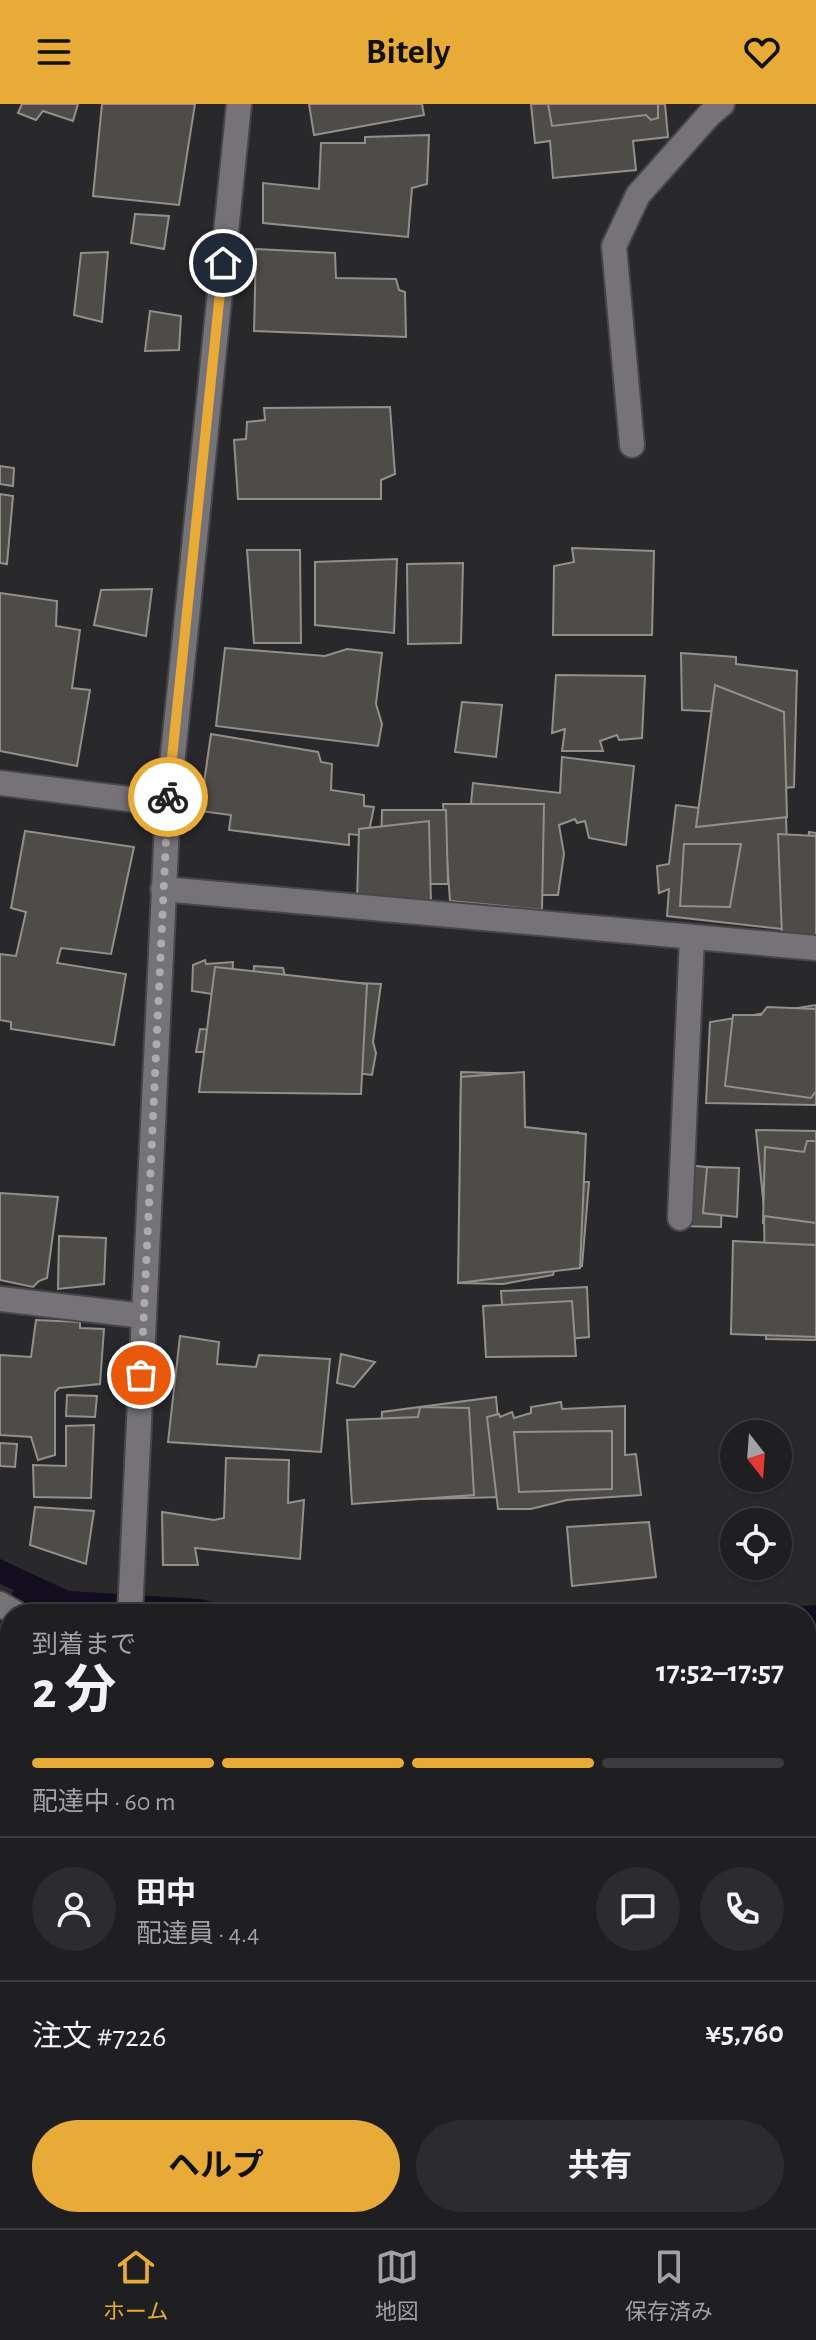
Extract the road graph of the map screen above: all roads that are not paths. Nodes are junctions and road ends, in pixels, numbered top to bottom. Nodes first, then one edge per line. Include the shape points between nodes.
1 (239, 104) edge
2 (722, 104) edge
3 (632, 445) dead end
4 (0, 783) edge
5 (168, 804) junction
6 (163, 889) junction
7 (692, 937) junction
8 (816, 948) edge
9 (680, 1218) dead end
10 (0, 1299) edge
11 (144, 1316) junction
12 (130, 1604) edge

1 - 5 street
2 - 3 street via 638,195 614,246
4 - 5 street
5 - 6 street
6 - 7 street
6 - 11 street
7 - 8 street
7 - 9 street
10 - 11 street
11 - 12 street

